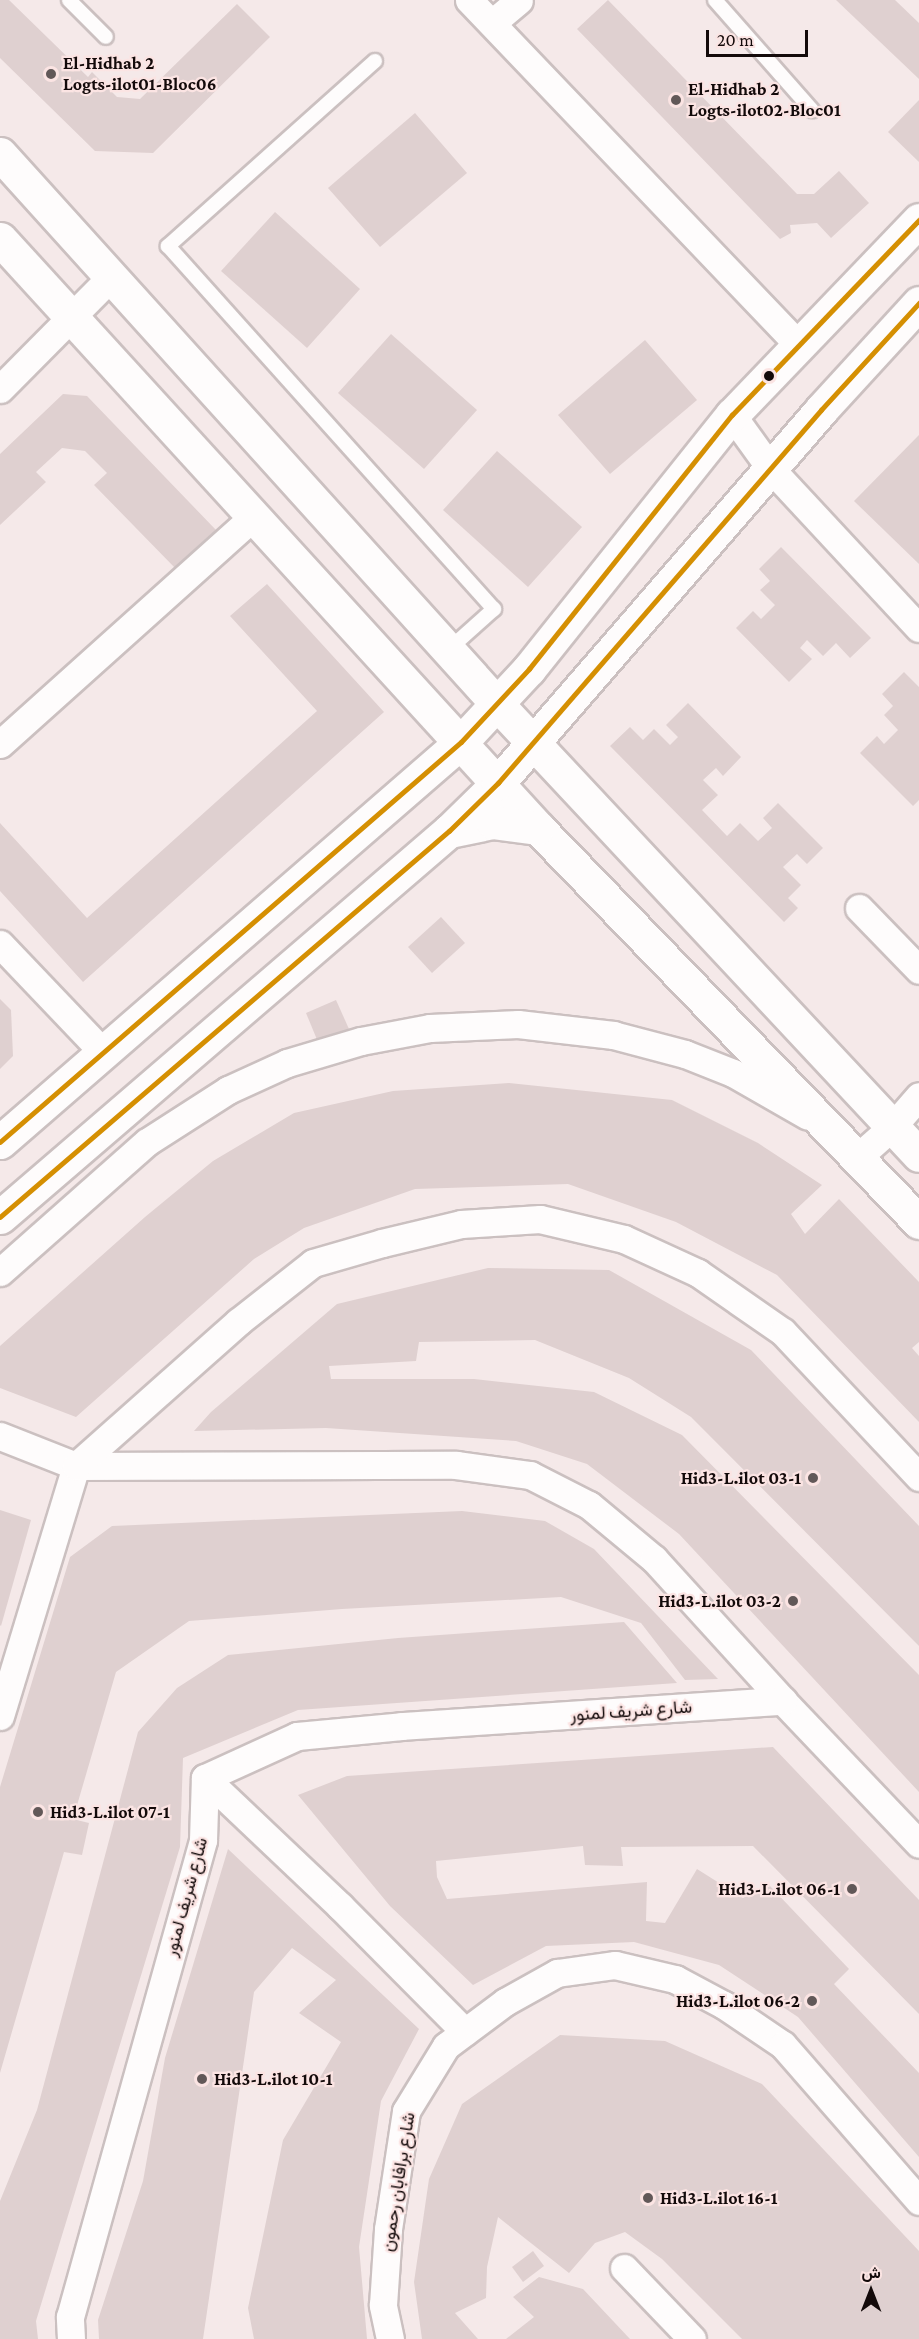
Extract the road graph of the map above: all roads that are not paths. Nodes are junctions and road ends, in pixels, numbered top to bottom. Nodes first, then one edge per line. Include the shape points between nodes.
1 (69, 0) edge
2 (469, 0) edge
3 (519, 0) edge
4 (715, 0) edge
5 (492, 23) junction
6 (106, 37) dead end
7 (375, 61) dead end
8 (812, 110) dead end
9 (0, 154) edge
10 (919, 220) edge
11 (0, 239) edge
12 (111, 276) junction
13 (919, 303) edge
14 (71, 317) junction
15 (798, 344) junction
16 (0, 390) edge
17 (732, 415) junction
18 (771, 469) junction
19 (254, 516) junction
20 (919, 628) edge
21 (448, 650) junction
22 (498, 705) junction
23 (461, 742) junction
24 (0, 744) edge
25 (534, 744) junction
26 (498, 783) junction
27 (538, 828) junction
28 (449, 831) junction
29 (859, 908) dead end
30 (0, 944) edge
31 (919, 970) edge
32 (102, 1051) junction
33 (919, 1095) edge
34 (825, 1126) junction
35 (892, 1127) junction
36 (0, 1142) edge
37 (919, 1155) edge
38 (858, 1157) junction
39 (0, 1217) edge
40 (919, 1222) edge
41 (0, 1272) edge
42 (0, 1436) edge
43 (76, 1466) junction
44 (919, 1477) edge
45 (783, 1701) junction
46 (0, 1716) edge
47 (205, 1778) junction
48 (919, 1844) edge
49 (465, 2032) junction
50 (919, 2201) edge
51 (624, 2268) dead end
52 (71, 2339) edge
53 (390, 2339) edge
54 (692, 2339) edge

1 - 6 lane
2 - 5 street
3 - 5 street
4 - 8 lane
5 - 15 street
7 - 21 lane via 168,246 494,609
9 - 12 street
10 - 15 street
11 - 14 street
12 - 14 street
12 - 21 street
13 - 18 street
14 - 16 street
14 - 19 street
15 - 17 street
17 - 18 street
17 - 22 street
18 - 20 street
18 - 25 street
19 - 23 street
19 - 24 street
21 - 22 street
22 - 23 street
22 - 25 street
23 - 26 street
23 - 32 street
25 - 26 street
25 - 35 street
26 - 27 street
26 - 28 street
27 - 28 street via 493,822
27 - 34 street
28 - 39 street
29 - 31 street
30 - 32 street
32 - 36 street
33 - 35 street
34 - 38 street
34 - 41 street via 733,1073 685,1054 613,1035 518,1024 430,1028 361,1041 287,1064 228,1090 147,1142
35 - 37 street
35 - 38 street
38 - 40 street
42 - 43 street
43 - 44 street via 238,1322 313,1263 461,1224 540,1219 624,1239 698,1273 783,1332
43 - 45 street via 456,1465 530,1475 589,1504 654,1559
43 - 46 street
45 - 47 street, شارع شريف لمنور via 297,1736
45 - 48 street
47 - 49 street
47 - 52 street, شارع شريف لمنور via 203,1840 70,2317
49 - 50 street, شارع برافابان رحمون via 505,2002 556,1973 615,1965 675,1979 783,2045
49 - 53 street, شارع برافابان رحمون via 446,2046 406,2111 388,2229 383,2305
51 - 54 street

